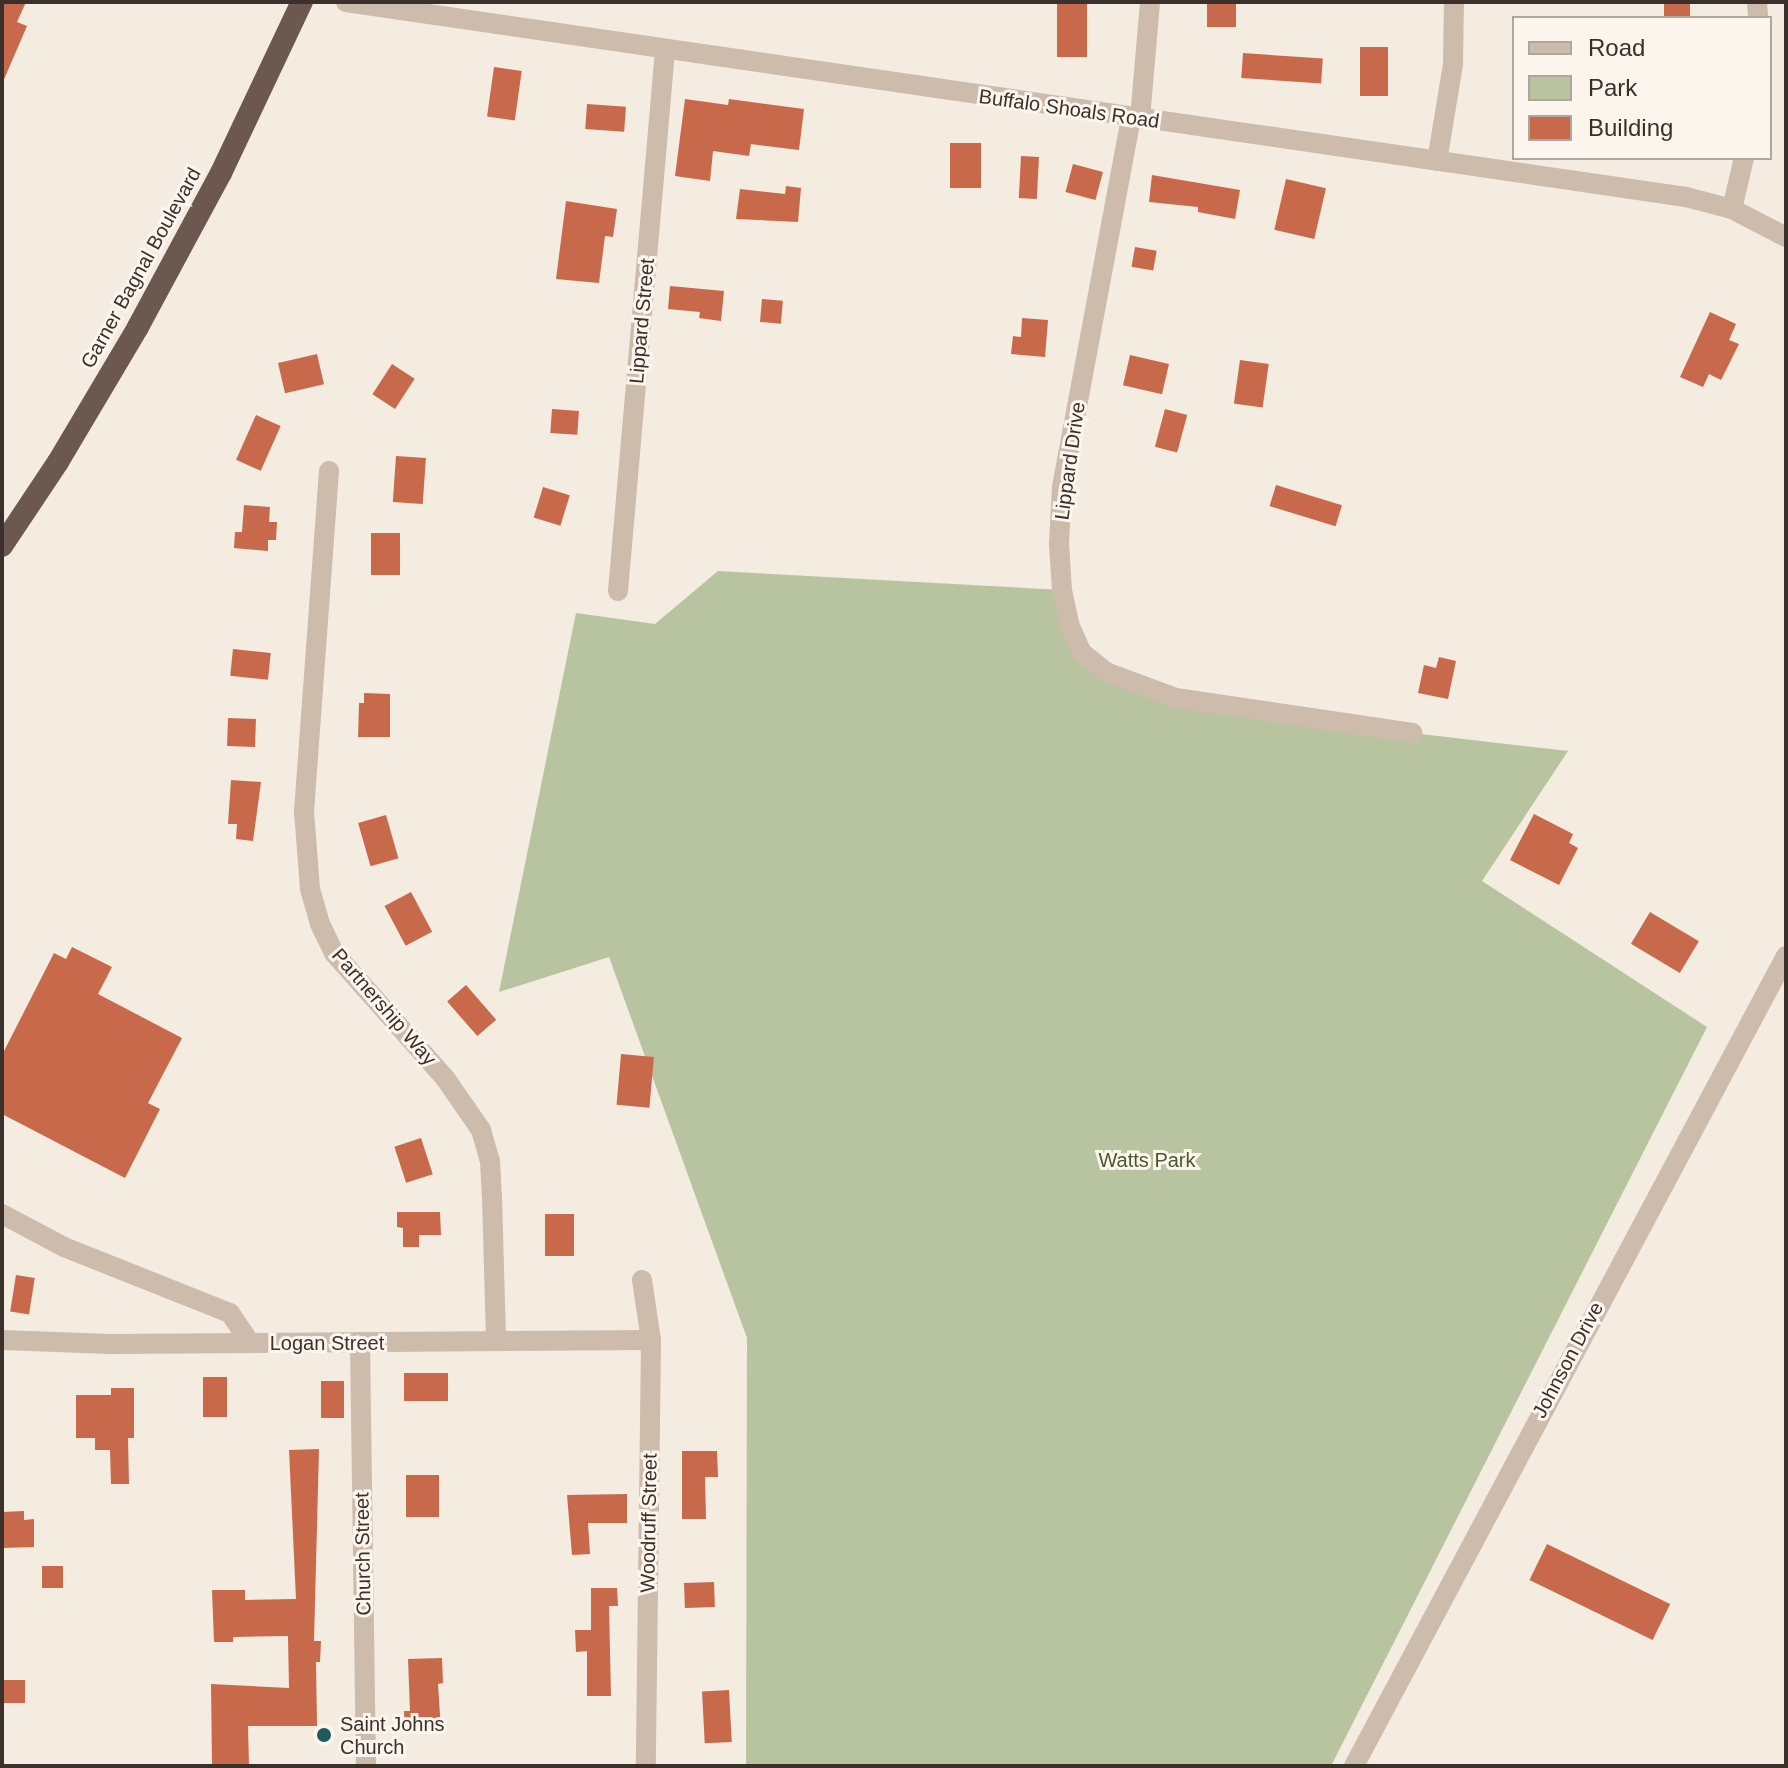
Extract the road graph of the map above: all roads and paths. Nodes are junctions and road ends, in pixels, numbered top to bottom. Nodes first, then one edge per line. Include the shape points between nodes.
1 (302, 2) edge
2 (346, 2) edge
3 (1150, 2) edge
4 (1454, 2) edge
5 (665, 51) junction
6 (1136, 118) junction
7 (1744, 160) edge
8 (1437, 161) junction
9 (1732, 209) junction
10 (1786, 237) edge
11 (329, 471) dead end
12 (2, 546) edge
13 (618, 591) dead end
14 (1412, 733) dead end
15 (1786, 956) edge
16 (2, 1214) edge
17 (642, 1280) dead end
18 (2, 1340) edge
19 (651, 1340) junction
20 (496, 1341) junction
21 (360, 1342) junction
22 (250, 1343) junction
23 (366, 1766) edge
24 (646, 1766) edge
25 (1354, 1766) edge

1 - 12 highway, Garner Bagnal Boulevard via 221,173 138,327
2 - 5 street, Buffalo Shoals Road
3 - 6 street, Lippard Drive
4 - 8 street via 1453,64
5 - 6 street, Buffalo Shoals Road
5 - 13 street, Lippard Street
6 - 8 street, Buffalo Shoals Road
6 - 14 street, Lippard Drive via 1062,488 1062,590 1082,653 1106,672 1176,698
7 - 9 street
8 - 9 street, Buffalo Shoals Road via 1686,197
9 - 10 street, Buffalo Shoals Road
11 - 20 street, Partnership Way via 304,811 310,889 334,953 445,1078 481,1130 490,1161
15 - 25 street, Johnson Drive
16 - 22 street via 64,1247 230,1313
17 - 19 street, Woodruff Street
18 - 22 street, Logan Street
19 - 20 street, Logan Street
19 - 24 street, Woodruff Street
20 - 21 street, Logan Street
21 - 22 street, Logan Street
21 - 23 street, Church Street

